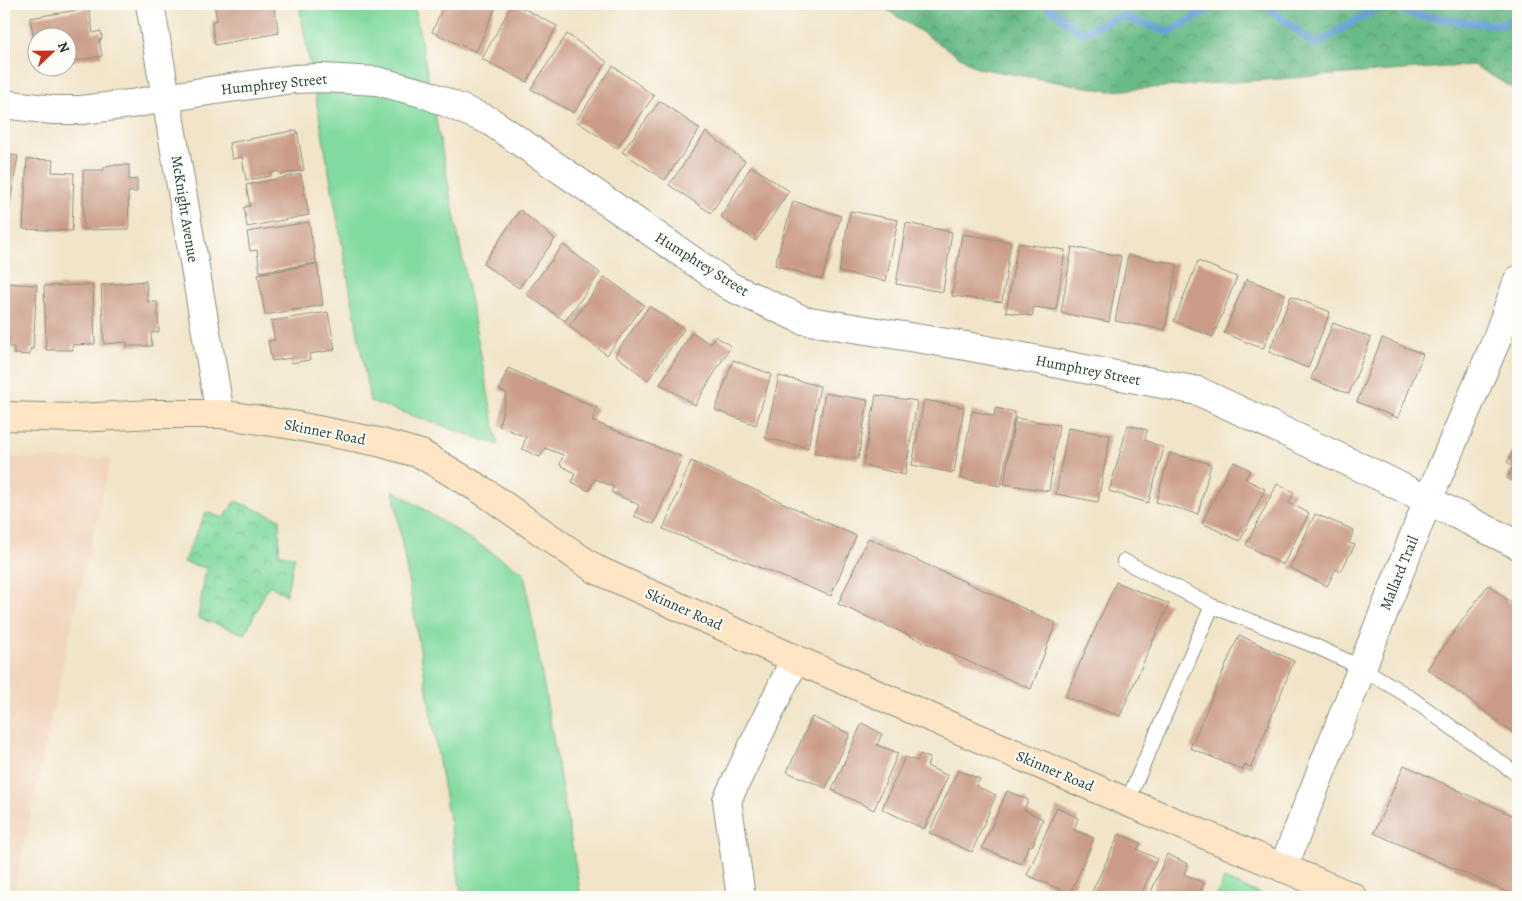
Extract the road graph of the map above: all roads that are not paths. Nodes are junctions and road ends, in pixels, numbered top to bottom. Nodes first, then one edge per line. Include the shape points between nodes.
1 (150, 4) edge
2 (167, 98) junction
3 (4, 104) edge
4 (1518, 280) edge
5 (220, 414) junction
6 (4, 416) edge
7 (1428, 500) junction
8 (1518, 545) edge
9 (1124, 562) dead end
10 (1212, 606) junction
11 (795, 659) junction
12 (1362, 668) junction
13 (1518, 775) edge
14 (1127, 802) junction
15 (1283, 868) junction
16 (741, 897) edge
17 (1353, 897) edge

1 - 2 street, McKnight Avenue
2 - 3 street, Humphrey Street via 81,110
2 - 5 street, McKnight Avenue
2 - 7 street, Humphrey Street via 293,79 322,78 377,81 426,94 490,121 731,287 803,320 966,346 1198,391
4 - 7 street, Mallard Trail via 1496,341
5 - 6 street, Skinner Road via 78,418
5 - 11 street, Skinner Road via 378,442 421,454 483,491 595,569
7 - 8 street, Humphrey Street
7 - 12 street, Mallard Trail
9 - 10 lane
10 - 12 lane
10 - 14 lane
11 - 14 street, Skinner Road
11 - 16 street via 726,800
12 - 13 lane via 1408,696
12 - 15 street, Mallard Trail
14 - 15 street, Skinner Road
15 - 17 street, Skinner Road

